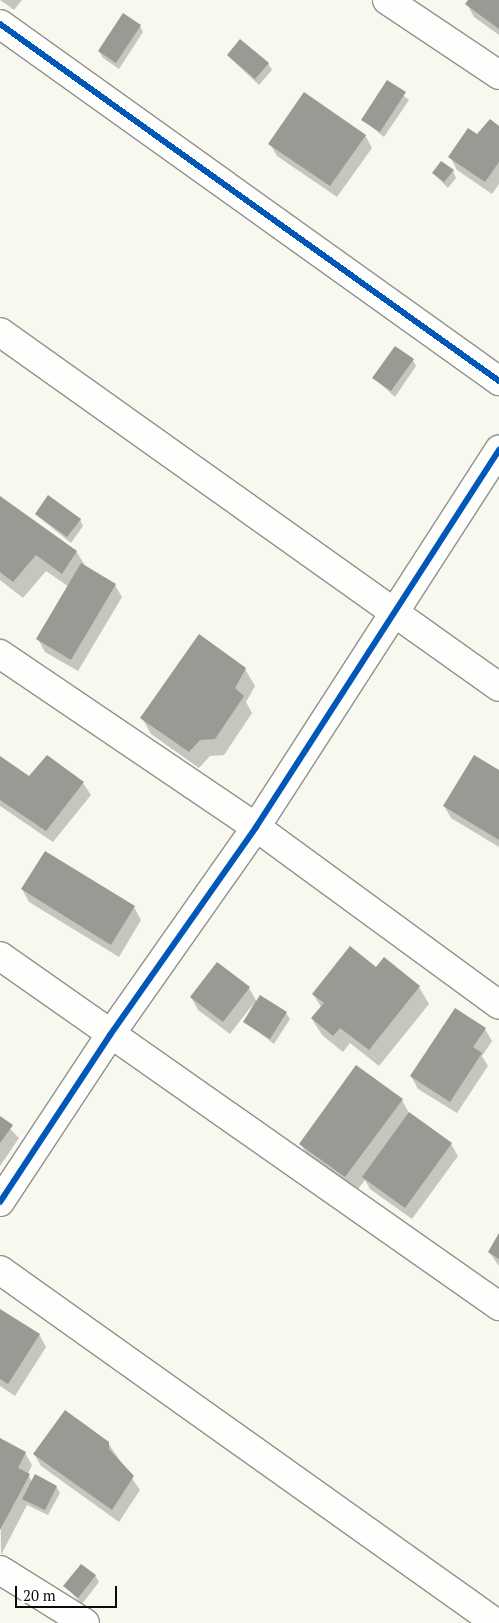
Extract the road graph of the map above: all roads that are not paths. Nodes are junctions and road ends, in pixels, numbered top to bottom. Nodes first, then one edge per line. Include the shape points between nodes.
1 (387, 0) edge
2 (0, 24) edge
3 (499, 75) edge
4 (0, 332) edge
5 (499, 381) edge
6 (499, 450) edge
7 (392, 611) junction
8 (0, 654) edge
9 (499, 687) edge
10 (256, 827) junction
11 (0, 956) edge
12 (499, 1005) edge
13 (110, 1034) junction
14 (0, 1202) edge
15 (0, 1270) edge
16 (499, 1306) edge
17 (0, 1570) edge
18 (85, 1623) edge
19 (496, 1623) edge

1 - 3 street
2 - 5 street
4 - 7 street
6 - 7 street
7 - 9 street
7 - 10 street
8 - 10 street
10 - 12 street
10 - 13 street
11 - 13 street
13 - 14 street
13 - 16 street
15 - 19 street
17 - 18 street

